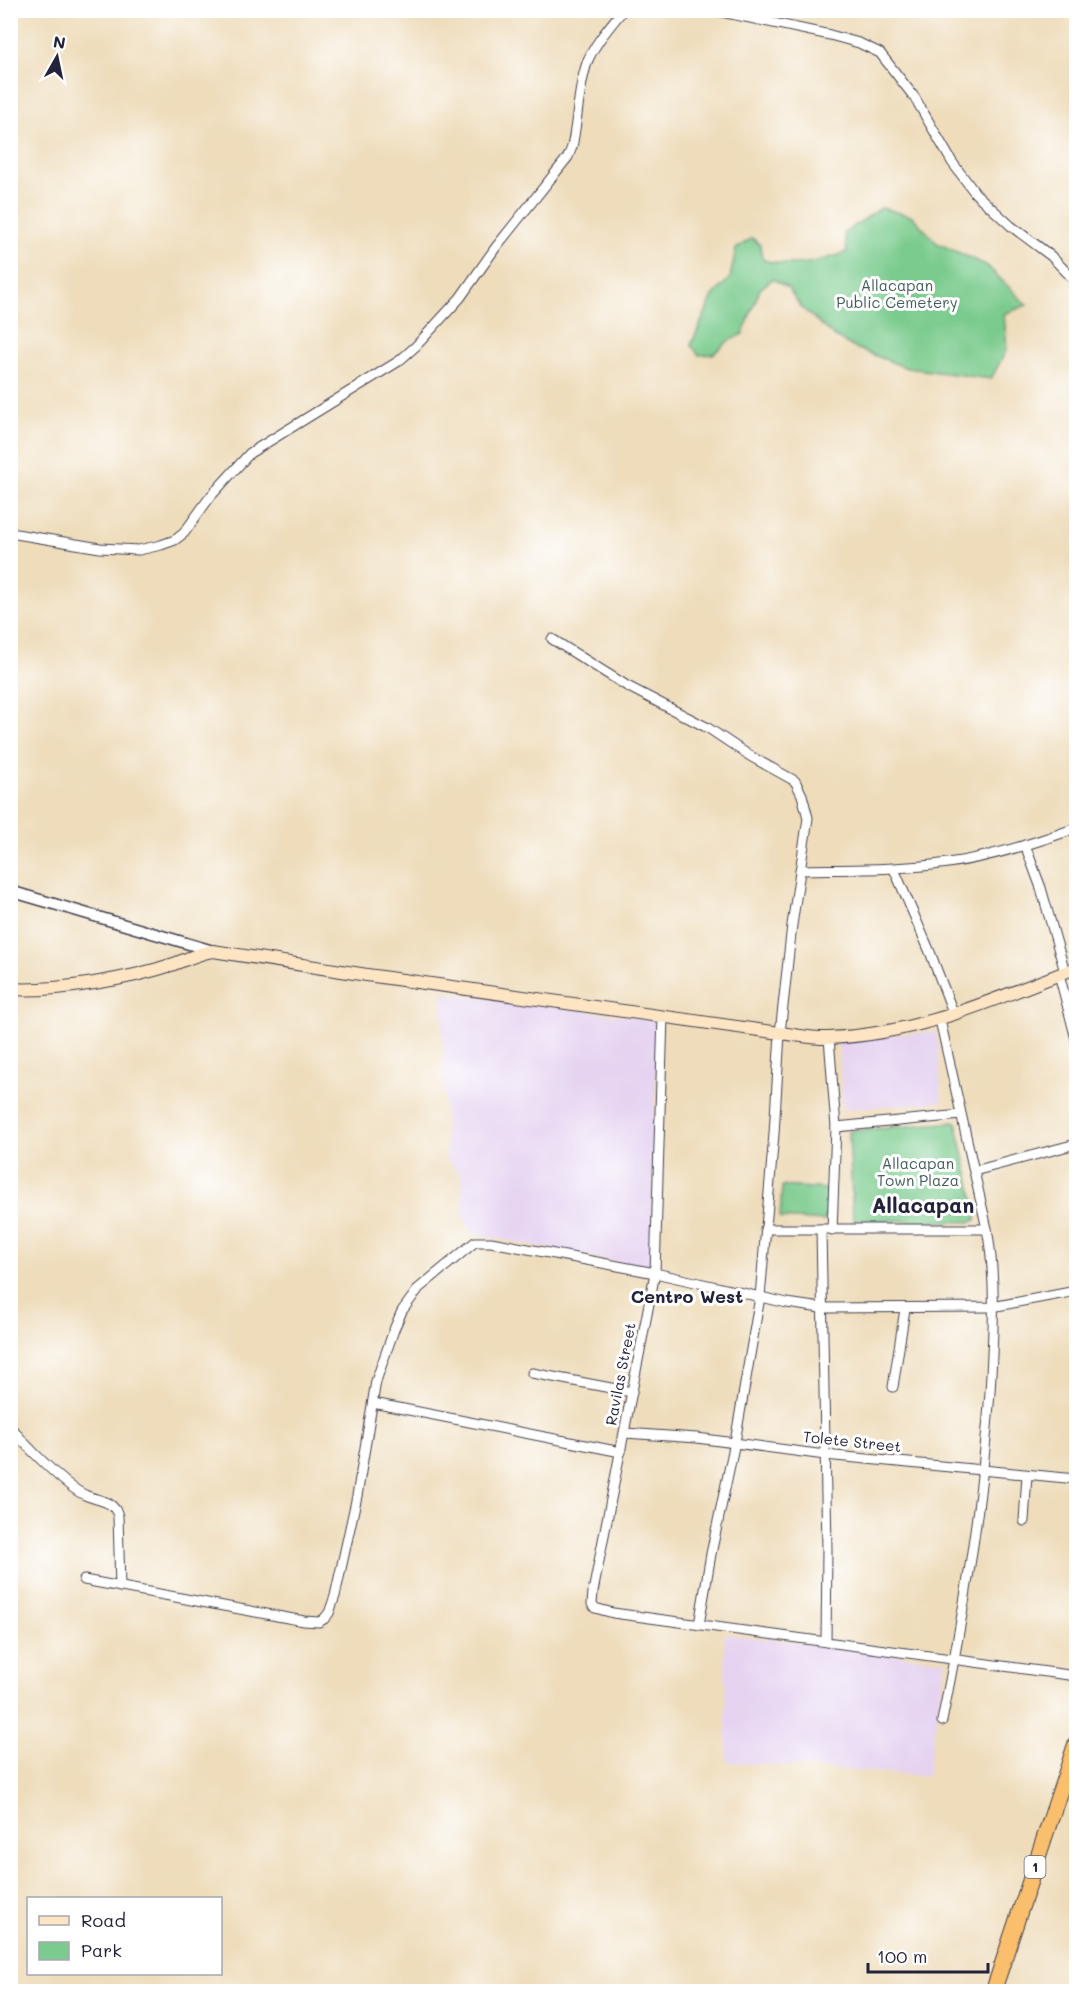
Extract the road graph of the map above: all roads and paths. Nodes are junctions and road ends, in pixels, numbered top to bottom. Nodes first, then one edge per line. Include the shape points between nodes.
1 (622, 10) edge
2 (712, 10) edge
3 (1077, 282) edge
4 (10, 533) edge
5 (552, 639) dead end
6 (1077, 828) edge
7 (1025, 844) junction
8 (894, 869) junction
9 (800, 870) junction
10 (10, 891) edge
11 (213, 951) junction
12 (1067, 971) edge
13 (10, 989) edge
14 (954, 1015) junction
15 (663, 1016) junction
16 (940, 1020) junction
17 (780, 1033) junction
18 (829, 1038) junction
19 (1077, 1040) edge
20 (961, 1115) junction
21 (836, 1127) junction
22 (1077, 1144) edge
23 (974, 1171) junction
24 (765, 1229) junction
25 (987, 1229) junction
26 (821, 1230) junction
27 (832, 1230) junction
28 (654, 1273) junction
29 (1077, 1291) edge
30 (760, 1297) junction
31 (992, 1307) junction
32 (821, 1308) junction
33 (905, 1309) junction
34 (532, 1373) dead end
35 (893, 1387) dead end
36 (632, 1392) junction
37 (373, 1403) junction
38 (10, 1426) edge
39 (625, 1432) junction
40 (735, 1442) junction
41 (621, 1452) junction
42 (825, 1455) junction
43 (984, 1470) junction
44 (1027, 1475) junction
45 (1077, 1479) edge
46 (1024, 1521) dead end
47 (84, 1580) dead end
48 (120, 1587) junction
49 (699, 1625) junction
50 (826, 1642) junction
51 (955, 1660) junction
52 (1077, 1676) edge
53 (942, 1721) dead end
54 (1077, 1743) edge
55 (993, 1992) edge

1 - 4 street via 589,59 568,157 460,298 399,361 250,453 175,540 139,550 100,548
2 - 3 street via 830,35 880,53 915,98 975,193
5 - 9 street via 795,781 808,818
6 - 7 street
7 - 8 street via 968,860
7 - 12 street
8 - 9 street
8 - 14 street
9 - 17 street
10 - 11 street
11 - 13 main road via 111,979 31,990
11 - 15 main road
12 - 14 main road
12 - 19 street
14 - 16 main road
15 - 17 main road
15 - 28 street, Ravilas Street
16 - 18 main road
16 - 20 street
17 - 18 main road
17 - 24 street
18 - 21 street
20 - 21 street
20 - 23 street
21 - 27 street
22 - 23 street
23 - 25 street
24 - 26 street
24 - 30 street
25 - 27 street
25 - 31 street via 992,1260
26 - 27 street
26 - 32 street
28 - 30 street
28 - 36 street, Ravilas Street
28 - 37 street via 474,1242 419,1288 402,1311 376,1381
29 - 31 street
30 - 32 street
30 - 40 street
31 - 33 street
31 - 43 street
32 - 33 street
32 - 42 street
33 - 35 street
34 - 36 street
36 - 39 street, Ravilas Street
37 - 41 street
37 - 48 street via 335,1596 324,1619 304,1621
38 - 48 street via 74,1489 115,1508
39 - 40 street, Tolete Street
39 - 41 street, Ravilas Street
40 - 42 street, Tolete Street
40 - 49 street
41 - 49 street, Ravilas Street via 592,1598 595,1608
42 - 43 street, Tolete Street
42 - 50 street
43 - 44 street, Tolete Street
43 - 51 street
44 - 45 street, Tolete Street
44 - 46 street
47 - 48 street
49 - 50 street
50 - 51 street
51 - 52 street
51 - 53 street
54 - 55 highway, 1

